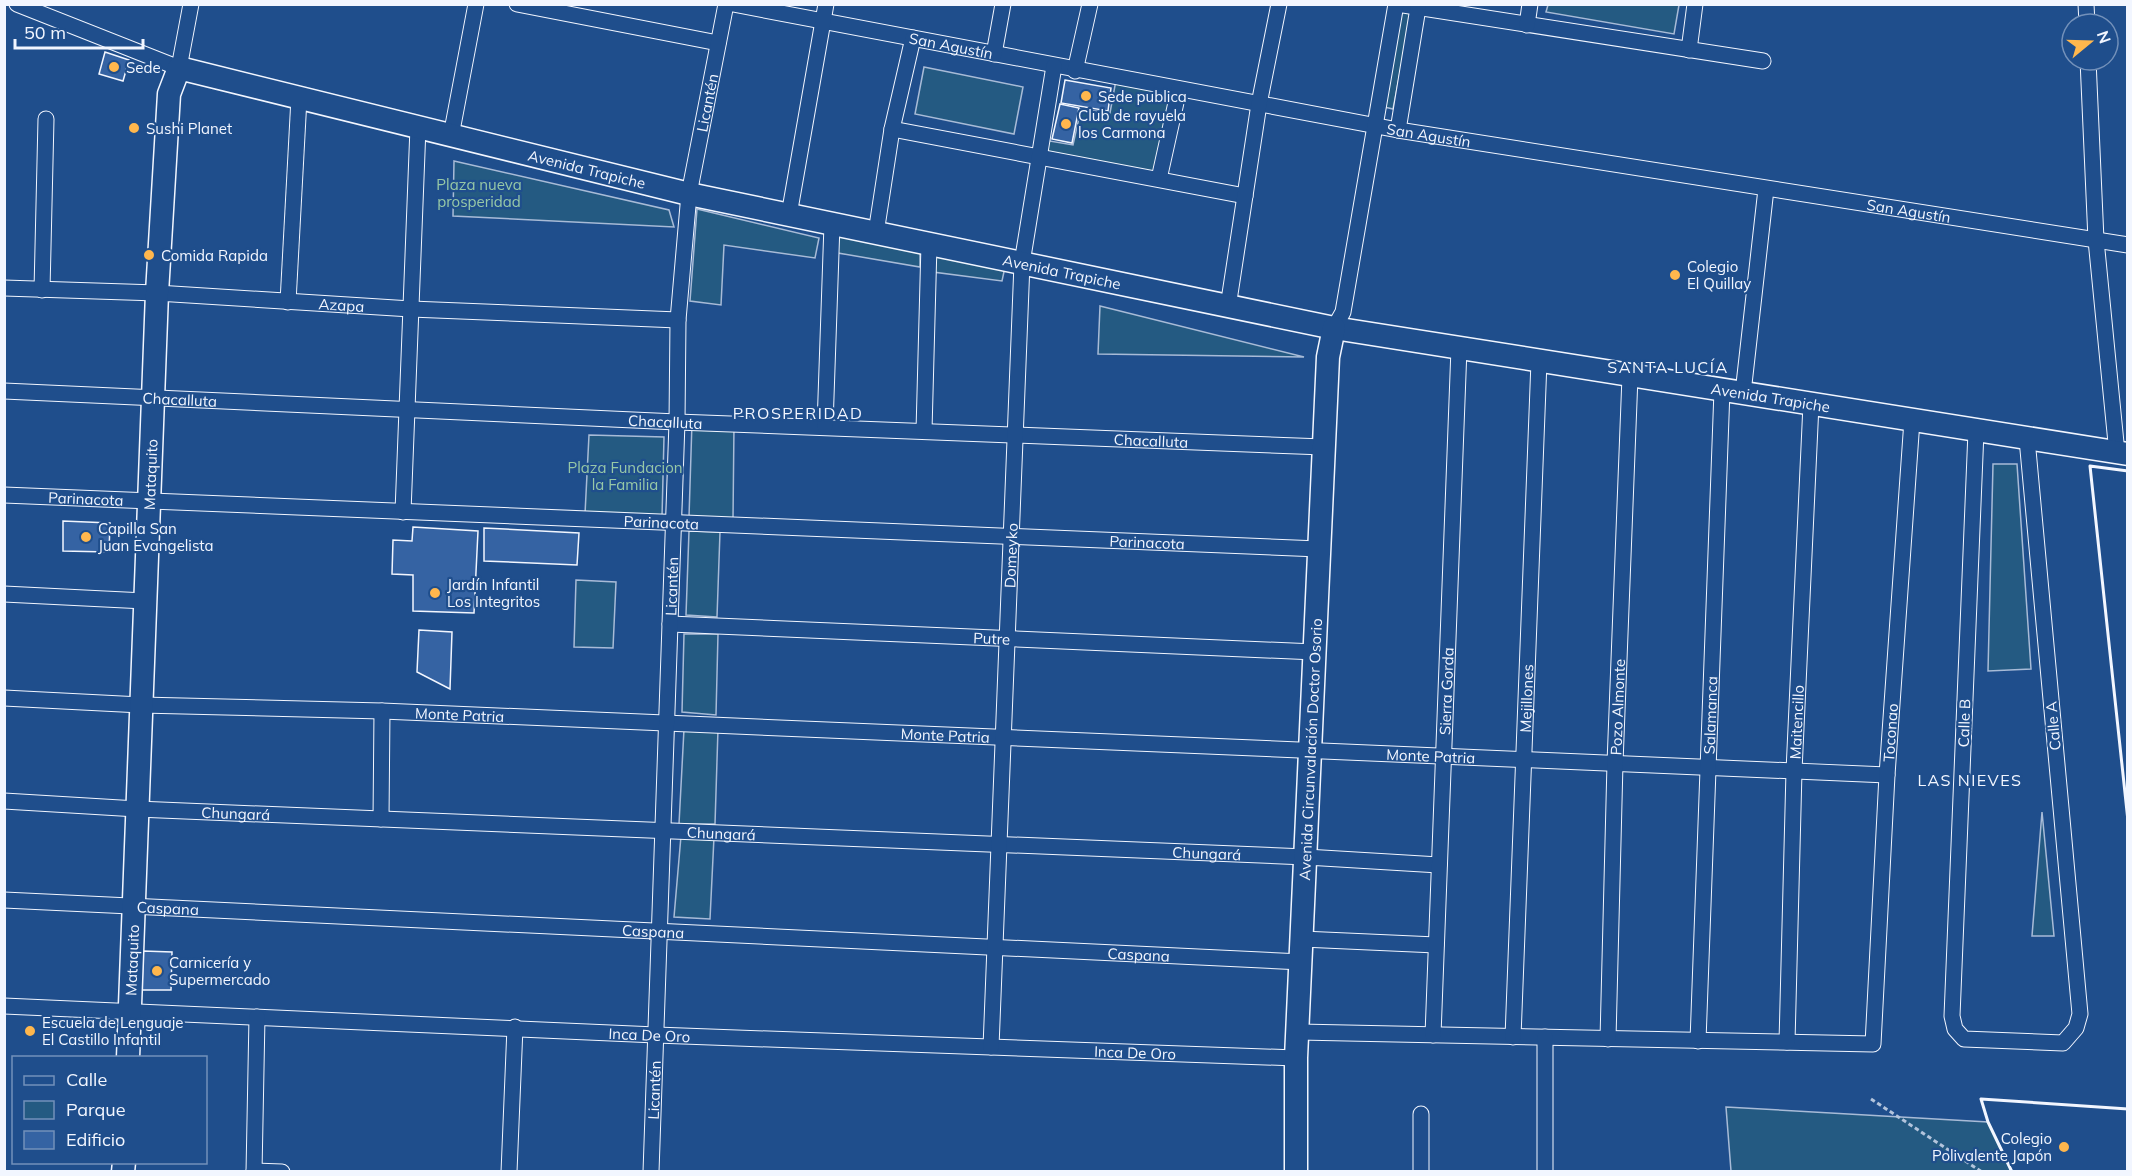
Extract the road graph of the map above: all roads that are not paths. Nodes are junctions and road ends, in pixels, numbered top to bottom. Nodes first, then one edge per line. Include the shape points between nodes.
1 (17, 4) edge
2 (192, 4) edge
3 (476, 4) edge
4 (517, 4) edge
5 (726, 4) edge
6 (733, 4) edge
7 (826, 4) edge
8 (1003, 4) edge
9 (1090, 4) edge
10 (1279, 4) edge
11 (1396, 4) edge
12 (1530, 4) edge
13 (1695, 4) edge
14 (1418, 8) junction
15 (823, 21) junction
16 (1527, 25) junction
17 (913, 38) junction
18 (718, 43) junction
19 (1689, 50) junction
20 (994, 54) junction
21 (1763, 61) dead end
22 (1054, 66) junction
23 (179, 69) junction
24 (1076, 71) junction
25 (2089, 72) edge
26 (1179, 89) junction
27 (299, 98) junction
28 (1259, 104) junction
29 (46, 119) dead end
30 (1375, 126) junction
31 (418, 127) junction
32 (892, 129) junction
33 (1398, 130) junction
34 (451, 136) junction
35 (1039, 157) junction
36 (1160, 179) junction
37 (1766, 189) junction
38 (689, 194) junction
39 (1245, 196) junction
40 (789, 215) junction
41 (832, 224) junction
42 (876, 233) junction
43 (2096, 240) junction
44 (929, 244) junction
45 (2127, 245) edge
46 (1022, 264) junction
47 (4, 288) edge
48 (42, 290) junction
49 (157, 294) junction
50 (288, 302) junction
51 (1228, 306) junction
52 (411, 309) junction
53 (678, 320) junction
54 (1334, 328) junction
55 (1460, 348) junction
56 (1539, 361) junction
57 (1630, 376) junction
58 (4, 391) edge
59 (1733, 392) junction
60 (153, 398) junction
61 (1811, 404) junction
62 (407, 409) junction
63 (1912, 420) junction
64 (677, 422) junction
65 (825, 426) junction
66 (924, 430) junction
67 (1976, 430) junction
68 (1015, 434) junction
69 (2027, 439) junction
70 (1324, 447) junction
71 (2122, 453) edge
72 (4, 495) edge
73 (149, 502) junction
74 (403, 512) junction
75 (674, 523) junction
76 (1011, 536) junction
77 (1319, 549) junction
78 (4, 594) edge
79 (146, 601) junction
80 (670, 624) junction
81 (1007, 639) junction
82 (1315, 652) junction
83 (4, 698) edge
84 (141, 705) junction
85 (382, 711) junction
86 (667, 723) junction
87 (1004, 737) junction
88 (1311, 750) junction
89 (1443, 756) junction
90 (1523, 759) junction
91 (1615, 763) junction
92 (1707, 767) junction
93 (1794, 771) junction
94 (1887, 775) junction
95 (4, 801) edge
96 (137, 808) junction
97 (381, 819) junction
98 (663, 831) junction
99 (999, 845) junction
100 (1306, 857) junction
101 (1440, 865) junction
102 (4, 900) edge
103 (134, 906) junction
104 (659, 932) junction
105 (1302, 939) junction
106 (1436, 945) junction
107 (995, 947) junction
108 (1302, 962) junction
109 (4, 1006) edge
110 (130, 1012) junction
111 (2080, 1014) joint
112 (257, 1017) junction
113 (515, 1028) junction
114 (1299, 1032) junction
115 (656, 1035) junction
116 (1433, 1035) junction
117 (1513, 1036) junction
118 (1545, 1037) junction
119 (1608, 1039) junction
120 (1698, 1041) junction
121 (1787, 1042) junction
122 (991, 1047) junction
123 (128, 1056) edge
124 (1296, 1058) junction
125 (1421, 1114) dead end
126 (254, 1171) edge
127 (282, 1172) edge
128 (509, 1172) edge
129 (651, 1172) edge
130 (1296, 1172) edge
131 (1421, 1172) edge
132 (1545, 1172) edge

1 - 23 street, Avenida Trapiche
2 - 23 street, Mataquito
3 - 34 street
4 - 18 street
5 - 18 street, Licantén
6 - 15 street, San Agustín
7 - 15 street
8 - 20 street
9 - 24 street
10 - 28 street
11 - 14 street
11 - 30 street
12 - 16 street
13 - 19 street
14 - 16 street
14 - 33 street
15 - 17 street, San Agustín
15 - 40 street
16 - 19 street
17 - 20 street, San Agustín
17 - 32 street
18 - 38 street, Licantén
19 - 21 street
20 - 22 street, San Agustín
22 - 24 street, San Agustín
22 - 35 street, Domeyko
23 - 27 street, Avenida Trapiche
23 - 49 street, Mataquito via 169,94
24 - 26 street, San Agustín
25 - 43 street
26 - 28 street, San Agustín
26 - 36 street
27 - 31 street, Avenida Trapiche
27 - 50 street
28 - 30 street, San Agustín
28 - 39 street
29 - 48 street
30 - 33 street, San Agustín
30 - 54 street via 1343,312
31 - 34 street, Avenida Trapiche
31 - 52 street
32 - 35 street
32 - 42 street
33 - 37 street, San Agustín
34 - 38 street, Avenida Trapiche
35 - 36 street
35 - 46 street, Domeyko
36 - 39 street
37 - 43 street, San Agustín
37 - 59 street, Salamanca
38 - 40 street, Avenida Trapiche
38 - 53 street, Licantén
39 - 51 street
40 - 41 street, Avenida Trapiche
41 - 42 street, Avenida Trapiche
41 - 65 street
42 - 44 street, Avenida Trapiche
43 - 45 street, San Agustín
43 - 71 street
44 - 46 street, Avenida Trapiche
44 - 66 street
46 - 51 street, Avenida Trapiche
46 - 68 street, Domeyko
47 - 48 street, Azapa
48 - 49 street, Azapa
49 - 50 street, Azapa
49 - 60 street, Mataquito
50 - 52 street, Azapa
51 - 54 street, Avenida Trapiche
52 - 53 street, Azapa
52 - 62 street
53 - 64 street, Licantén
54 - 55 street, Avenida Trapiche
54 - 70 street, Avenida Circunvalación Doctor Osorio via 1328,357
55 - 56 street, Avenida Trapiche
55 - 89 street, Sierra Gorda
56 - 57 street, Avenida Trapiche
56 - 90 street, Mejillones
57 - 59 street, Avenida Trapiche
57 - 91 street, Pozo Almonte
58 - 60 street, Chacalluta
59 - 61 street, Avenida Trapiche
59 - 92 street, Salamanca
60 - 62 street, Chacalluta
60 - 73 street, Mataquito
61 - 63 street, Avenida Trapiche
61 - 93 street, Maitencillo
62 - 64 street, Chacalluta
62 - 74 street
63 - 67 street, Avenida Trapiche
63 - 94 street, Toconao
64 - 65 street, Chacalluta
64 - 75 street, Licantén
65 - 66 street, Chacalluta
66 - 68 street, Chacalluta
67 - 69 street, Avenida Trapiche
67 - 111 street, Calle B via 1952,1016 1955,1029 1964,1039 2063,1042 2076,1028
68 - 70 street, Chacalluta
68 - 76 street, Domeyko
69 - 71 street, Avenida Trapiche
69 - 111 street, Calle A
70 - 77 street, Avenida Circunvalación Doctor Osorio
72 - 73 street, Parinacota
73 - 74 street, Parinacota
73 - 79 street, Mataquito
74 - 75 street, Parinacota
75 - 76 street, Parinacota
75 - 80 street, Licantén
76 - 77 street, Parinacota
76 - 81 street, Domeyko
77 - 82 street, Avenida Circunvalación Doctor Osorio
78 - 79 street
79 - 84 street, Mataquito
80 - 81 street, Putre
80 - 86 street, Licantén
81 - 82 street, Putre
81 - 87 street, Domeyko
82 - 88 street, Avenida Circunvalación Doctor Osorio
83 - 84 street, Monte Patria
84 - 85 street, Monte Patria
84 - 96 street, Mataquito
85 - 86 street, Monte Patria
85 - 97 street
86 - 87 street, Monte Patria
86 - 98 street, Licantén
87 - 88 street, Monte Patria
87 - 99 street, Domeyko
88 - 89 street, Monte Patria
88 - 100 street, Avenida Circunvalación Doctor Osorio
89 - 90 street, Monte Patria
89 - 101 street, Sierra Gorda
90 - 91 street, Monte Patria
90 - 117 street, Mejillones
91 - 92 street, Monte Patria
91 - 119 street, Pozo Almonte
92 - 93 street, Monte Patria
92 - 120 street, Salamanca
93 - 94 street, Monte Patria
93 - 121 street, Maitencillo
94 - 121 street, Toconao via 1873,1044
95 - 96 street, Chungará
96 - 97 street, Chungará
96 - 103 street, Mataquito
97 - 98 street, Chungará
98 - 99 street, Chungará
98 - 104 street, Licantén
99 - 100 street, Chungará
99 - 107 street, Domeyko
100 - 101 street, Chungará
100 - 105 street, Avenida Circunvalación Doctor Osorio
101 - 106 street, Sierra Gorda
102 - 103 street, Caspana
103 - 104 street, Caspana
103 - 110 street, Mataquito
104 - 107 street, Caspana
104 - 115 street, Licantén
105 - 106 street
105 - 108 street, Avenida Circunvalación Doctor Osorio
106 - 116 street, Sierra Gorda
107 - 108 street, Caspana
107 - 122 street, Domeyko
108 - 114 street, Avenida Circunvalación Doctor Osorio
109 - 110 street, Inca De Oro
110 - 112 street, Inca De Oro
110 - 123 street, Mataquito
112 - 113 street, Inca De Oro
112 - 126 street
113 - 115 street, Inca De Oro
113 - 128 street
114 - 116 street
114 - 124 street, Avenida Circunvalación Doctor Osorio
115 - 122 street, Inca De Oro
115 - 129 street, Licantén
116 - 117 street
117 - 118 street
118 - 119 street
118 - 132 street
119 - 120 street
120 - 121 street
122 - 124 street, Inca De Oro
124 - 130 street, Avenida Circunvalación Doctor Osorio
125 - 131 street
126 - 127 street

